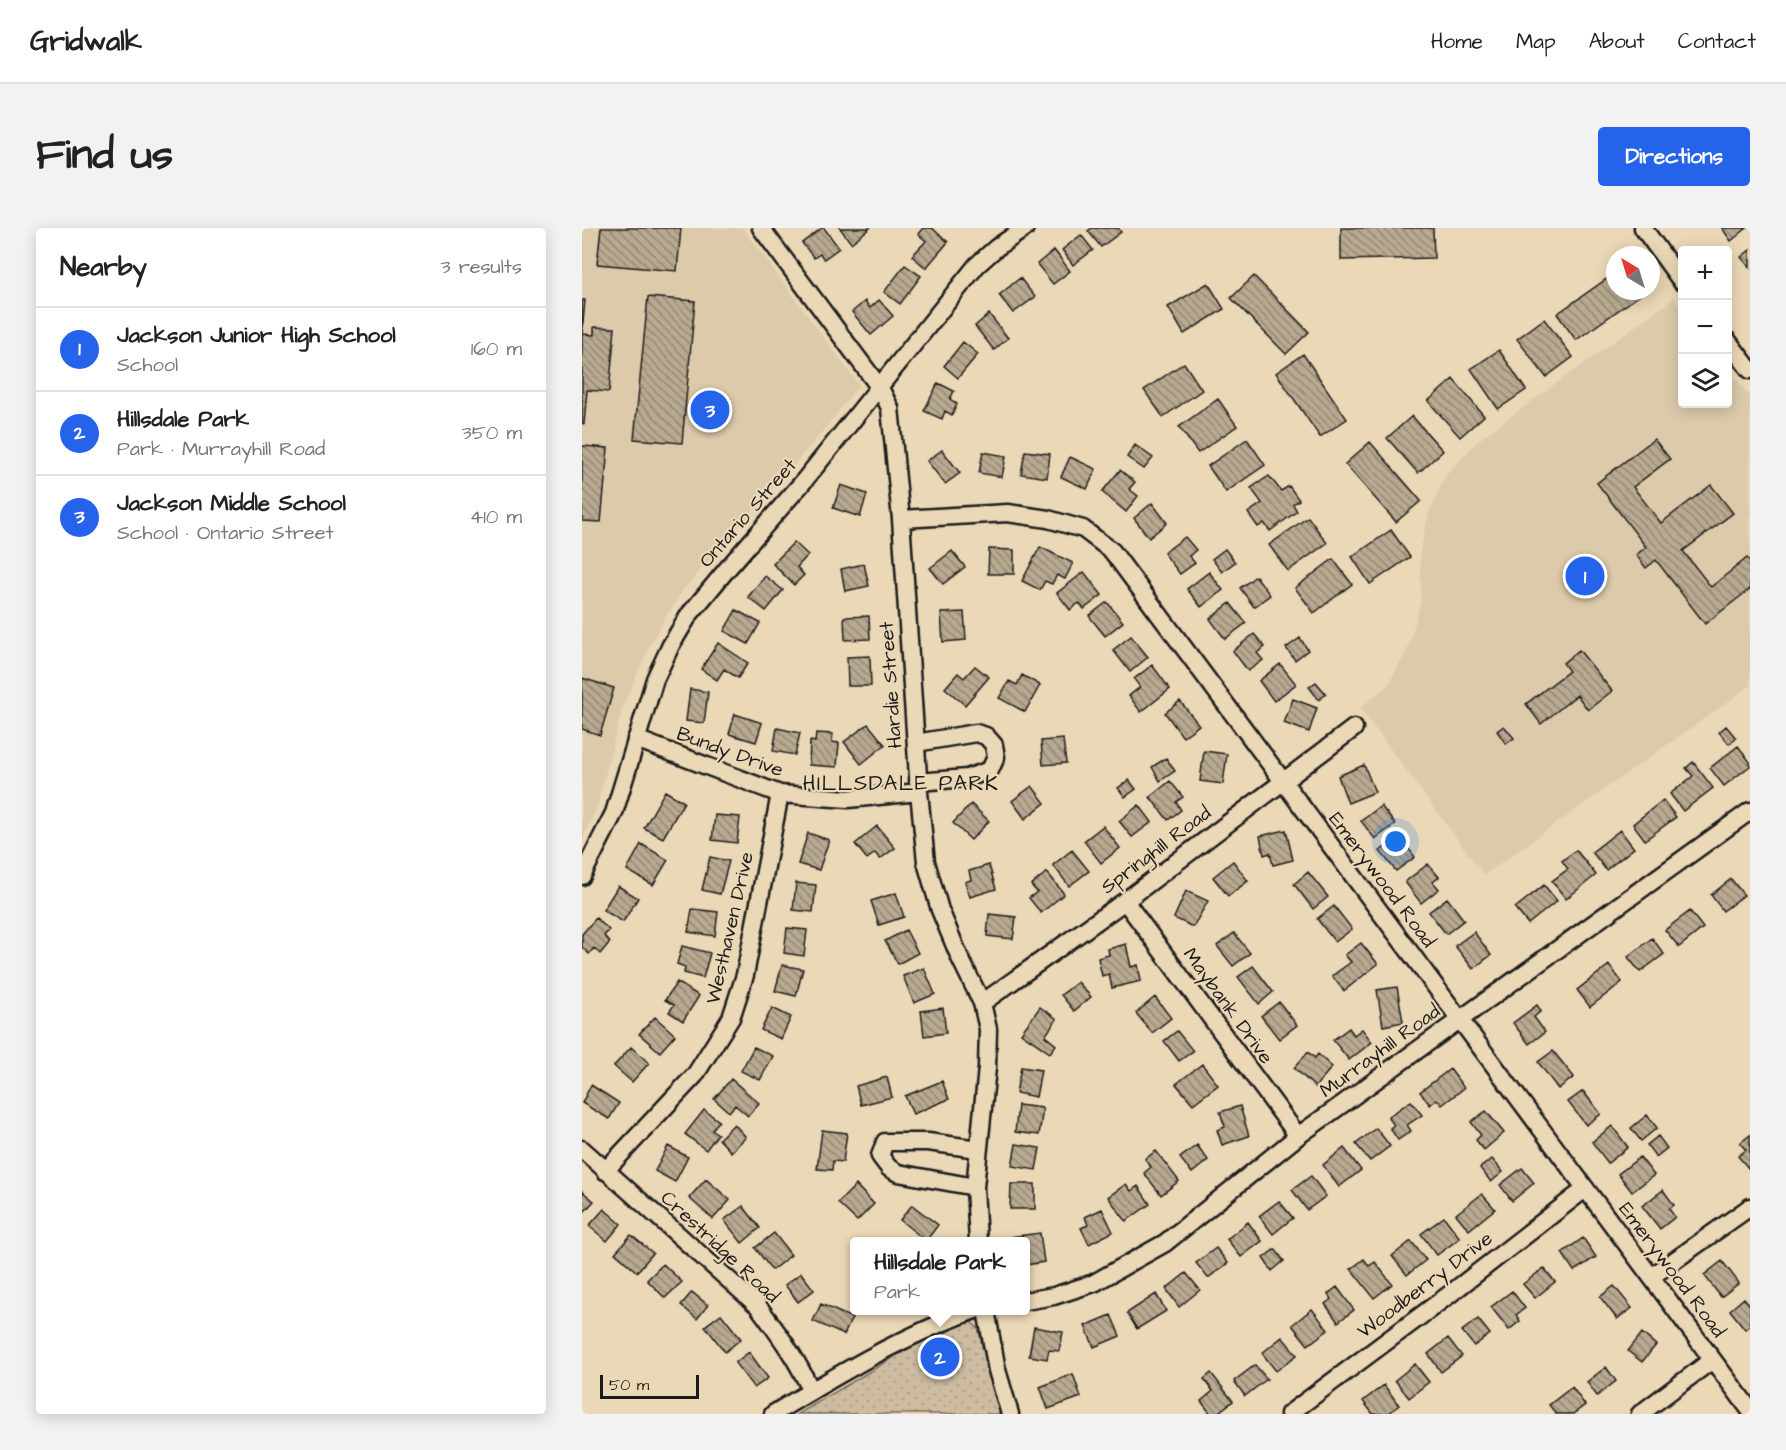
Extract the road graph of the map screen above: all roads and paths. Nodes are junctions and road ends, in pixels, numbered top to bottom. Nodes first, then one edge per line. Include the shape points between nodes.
1 (761, 228) edge
2 (1025, 228) edge
3 (1642, 228) edge
4 (1678, 275) edge
5 (1732, 345) edge
6 (1750, 370) edge
7 (880, 388) junction
8 (901, 519) junction
9 (1354, 728) dead end
10 (636, 739) junction
11 (916, 743) junction
12 (1282, 780) junction
13 (918, 787) junction
14 (780, 794) junction
15 (1750, 811) edge
16 (582, 876) edge
17 (1125, 901) junction
18 (982, 1003) junction
19 (1460, 1019) junction
20 (1298, 1136) junction
21 (582, 1149) edge
22 (978, 1149) junction
23 (605, 1171) junction
24 (975, 1187) junction
25 (1585, 1189) junction
26 (1750, 1207) edge
27 (978, 1237) edge
28 (1651, 1277) junction
29 (1030, 1300) edge
30 (963, 1315) edge
31 (987, 1315) edge
32 (1712, 1360) junction
33 (812, 1391) junction
34 (1750, 1410) edge
35 (773, 1414) edge
36 (1010, 1414) edge
37 (1289, 1414) edge
38 (1640, 1414) edge

1 - 7 street, Hardie Street
2 - 7 street, Ontario Street via 977,265
3 - 4 street
5 - 6 street
7 - 8 street, Hardie Street via 890,408
7 - 10 street, Ontario Street via 689,615 655,679
8 - 11 street, Hardie Street
8 - 12 street, Emerywood Road via 1008,513 1083,529 1112,551
9 - 12 street, Springhill Road
10 - 14 street, Bundy Drive
10 - 16 street, Ontario Street via 614,813
11 - 13 street, Hardie Street
11 - 13 street, Bundy Drive via 976,733 986,736 994,745 996,757 990,770
12 - 17 street, Springhill Road
12 - 19 street, Emerywood Road
13 - 14 street, Bundy Drive via 848,799
13 - 18 street, Hardie Street via 926,862 939,910
14 - 23 street, Westhaven Drive via 745,975 731,1018 695,1075
15 - 19 street, Murrayhill Road
17 - 18 street, Springhill Road
17 - 20 street, Maybank Drive
18 - 22 street, Hardie Street via 988,1029 987,1068
19 - 20 street, Murrayhill Road
19 - 25 street, Emerywood Road
20 - 29 street, Murrayhill Road via 1165,1243 1094,1283
21 - 23 street, Crestridge Road
22 - 24 street, Hardie Street
22 - 24 street via 928,1142 885,1142 880,1156 898,1173
23 - 33 street, Crestridge Road via 758,1306
24 - 27 street, Hardie Street
25 - 28 street, Emerywood Road
25 - 37 street, Woodberry Drive
26 - 28 street
28 - 32 street, Emerywood Road
30 - 33 street via 944,1321
31 - 36 street via 996,1370
32 - 34 street, Emerywood Road
32 - 38 street
33 - 35 street

